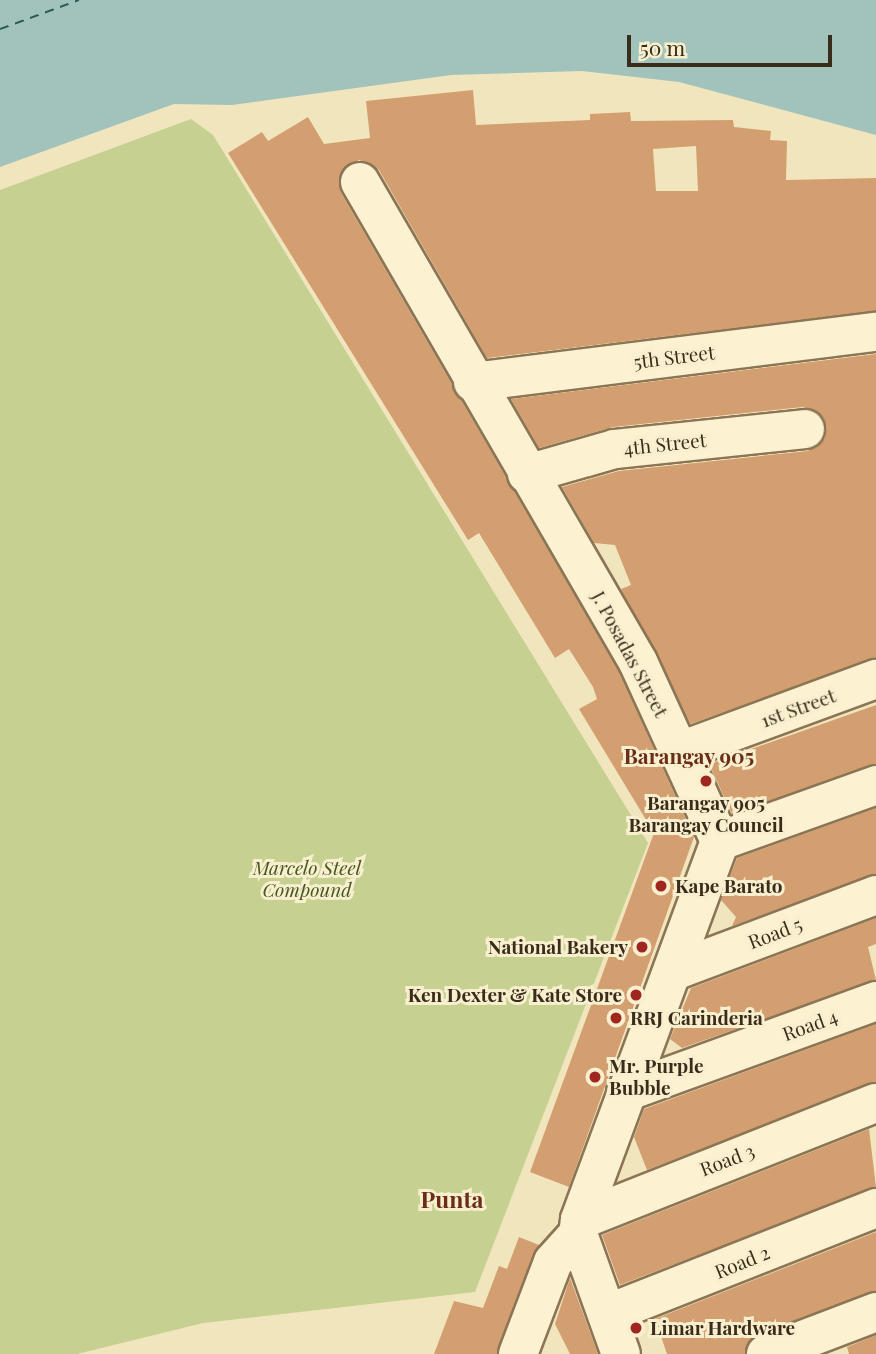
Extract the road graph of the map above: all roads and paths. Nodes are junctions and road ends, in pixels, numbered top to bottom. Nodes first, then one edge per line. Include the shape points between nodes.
1 (360, 182) dead end
2 (876, 331) edge
3 (473, 382) junction
4 (806, 429) dead end
5 (527, 474) junction
6 (875, 683) edge
7 (680, 751) junction
8 (876, 785) edge
9 (720, 841) junction
10 (876, 895) edge
11 (674, 971) junction
12 (876, 1001) edge
13 (626, 1092) junction
14 (876, 1103) edge
15 (876, 1208) edge
16 (579, 1227) junction
17 (876, 1312) edge
18 (607, 1314) junction
19 (518, 1354) edge
20 (621, 1354) edge
21 (766, 1354) edge

1 - 3 street, J. Posadas Street
2 - 3 street, 5th Street
3 - 5 street, J. Posadas Street
4 - 5 street, 4th Street via 615,449
5 - 7 street, J. Posadas Street via 638,662
6 - 7 street, 1st Street
7 - 9 street, J. Posadas Street
8 - 9 street
9 - 11 street
10 - 11 street, Road 5
11 - 13 street
12 - 13 street, Road 4
13 - 16 street
14 - 16 street, Road 3
15 - 18 street, Road 2
16 - 18 street
16 - 19 street via 554,1262
17 - 21 street
18 - 20 street

